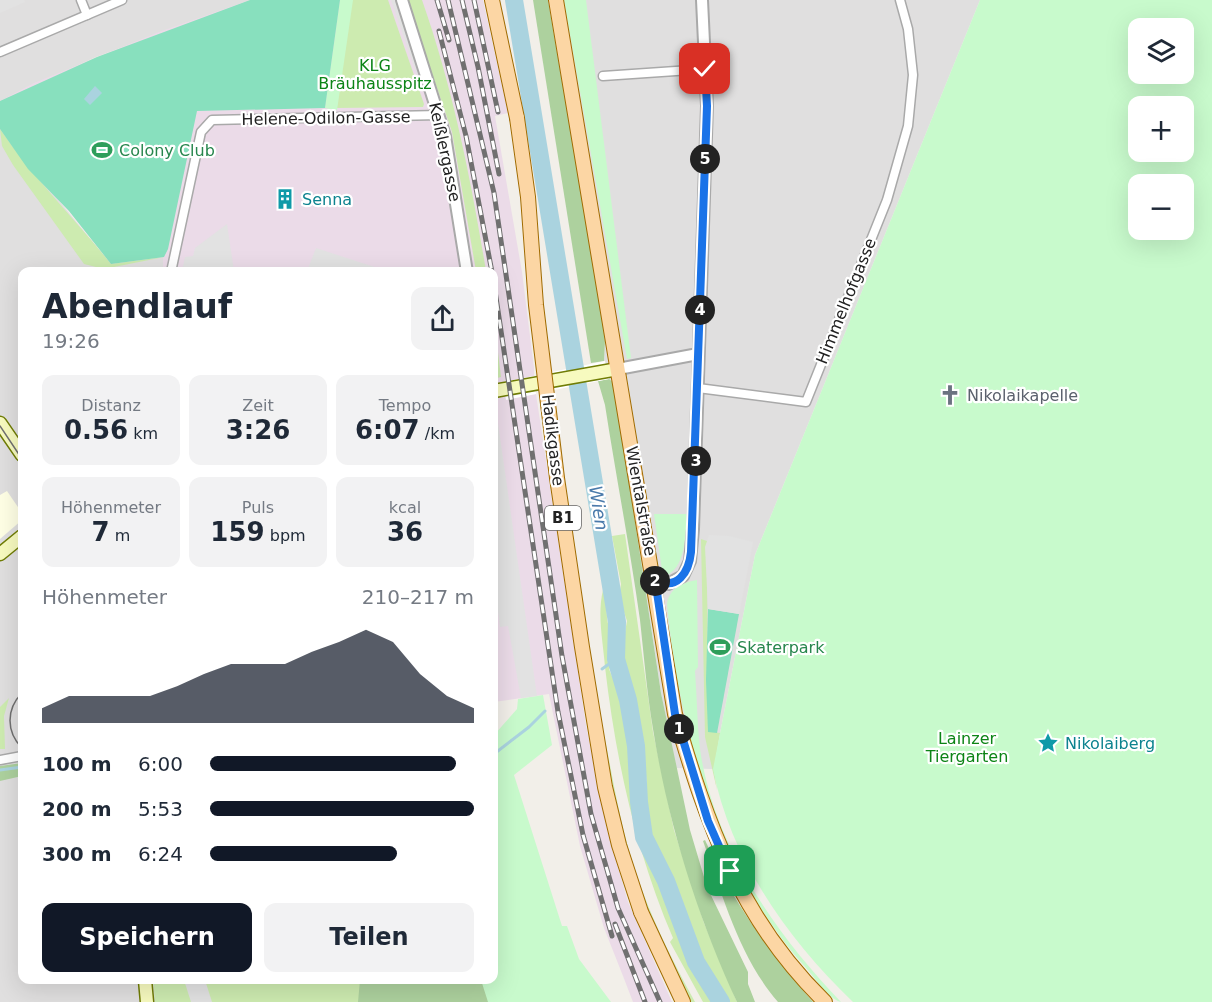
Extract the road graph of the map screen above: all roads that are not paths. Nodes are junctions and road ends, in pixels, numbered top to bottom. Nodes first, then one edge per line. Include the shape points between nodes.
1 (81, 0) edge
2 (122, 0) edge
3 (402, 0) edge
4 (492, 0) edge
5 (556, 0) edge
6 (702, 0) edge
7 (900, 0) edge
8 (87, 15) junction
9 (0, 52) edge
10 (705, 69) junction
11 (603, 76) dead end
12 (439, 115) junction
13 (172, 267) edge
14 (466, 267) edge
15 (698, 354) junction
16 (613, 370) junction
17 (698, 388) junction
18 (498, 390) edge
19 (0, 423) edge
20 (18, 449) edge
21 (18, 539) edge
22 (0, 554) edge
23 (655, 579) junction
24 (18, 757) edge
25 (0, 760) edge
26 (145, 984) edge
27 (147, 1002) edge
28 (683, 1002) edge
29 (825, 1002) edge

1 - 8 street
2 - 8 street
3 - 12 street, Keißlergasse
4 - 28 main road, Hadikgasse / B1, bridge via 517,118 557,478 605,787 641,912
5 - 16 main road, Wientalstraße
6 - 10 street
7 - 17 street, Himmelhofgasse via 913,75 908,126 887,200 806,402
8 - 9 street
10 - 11 street
10 - 15 street
12 - 13 street, Helene-Odilon-Gasse via 212,120 201,132
12 - 14 street, Keißlergasse via 451,164
15 - 16 street
15 - 17 street
16 - 18 main road
16 - 23 main road, Wientalstraße
17 - 23 street via 690,561 683,576 668,584
19 - 20 main road
21 - 22 main road
23 - 29 main road, Wientalstraße via 675,714 708,821 730,871 762,926
24 - 25 street
26 - 27 main road

